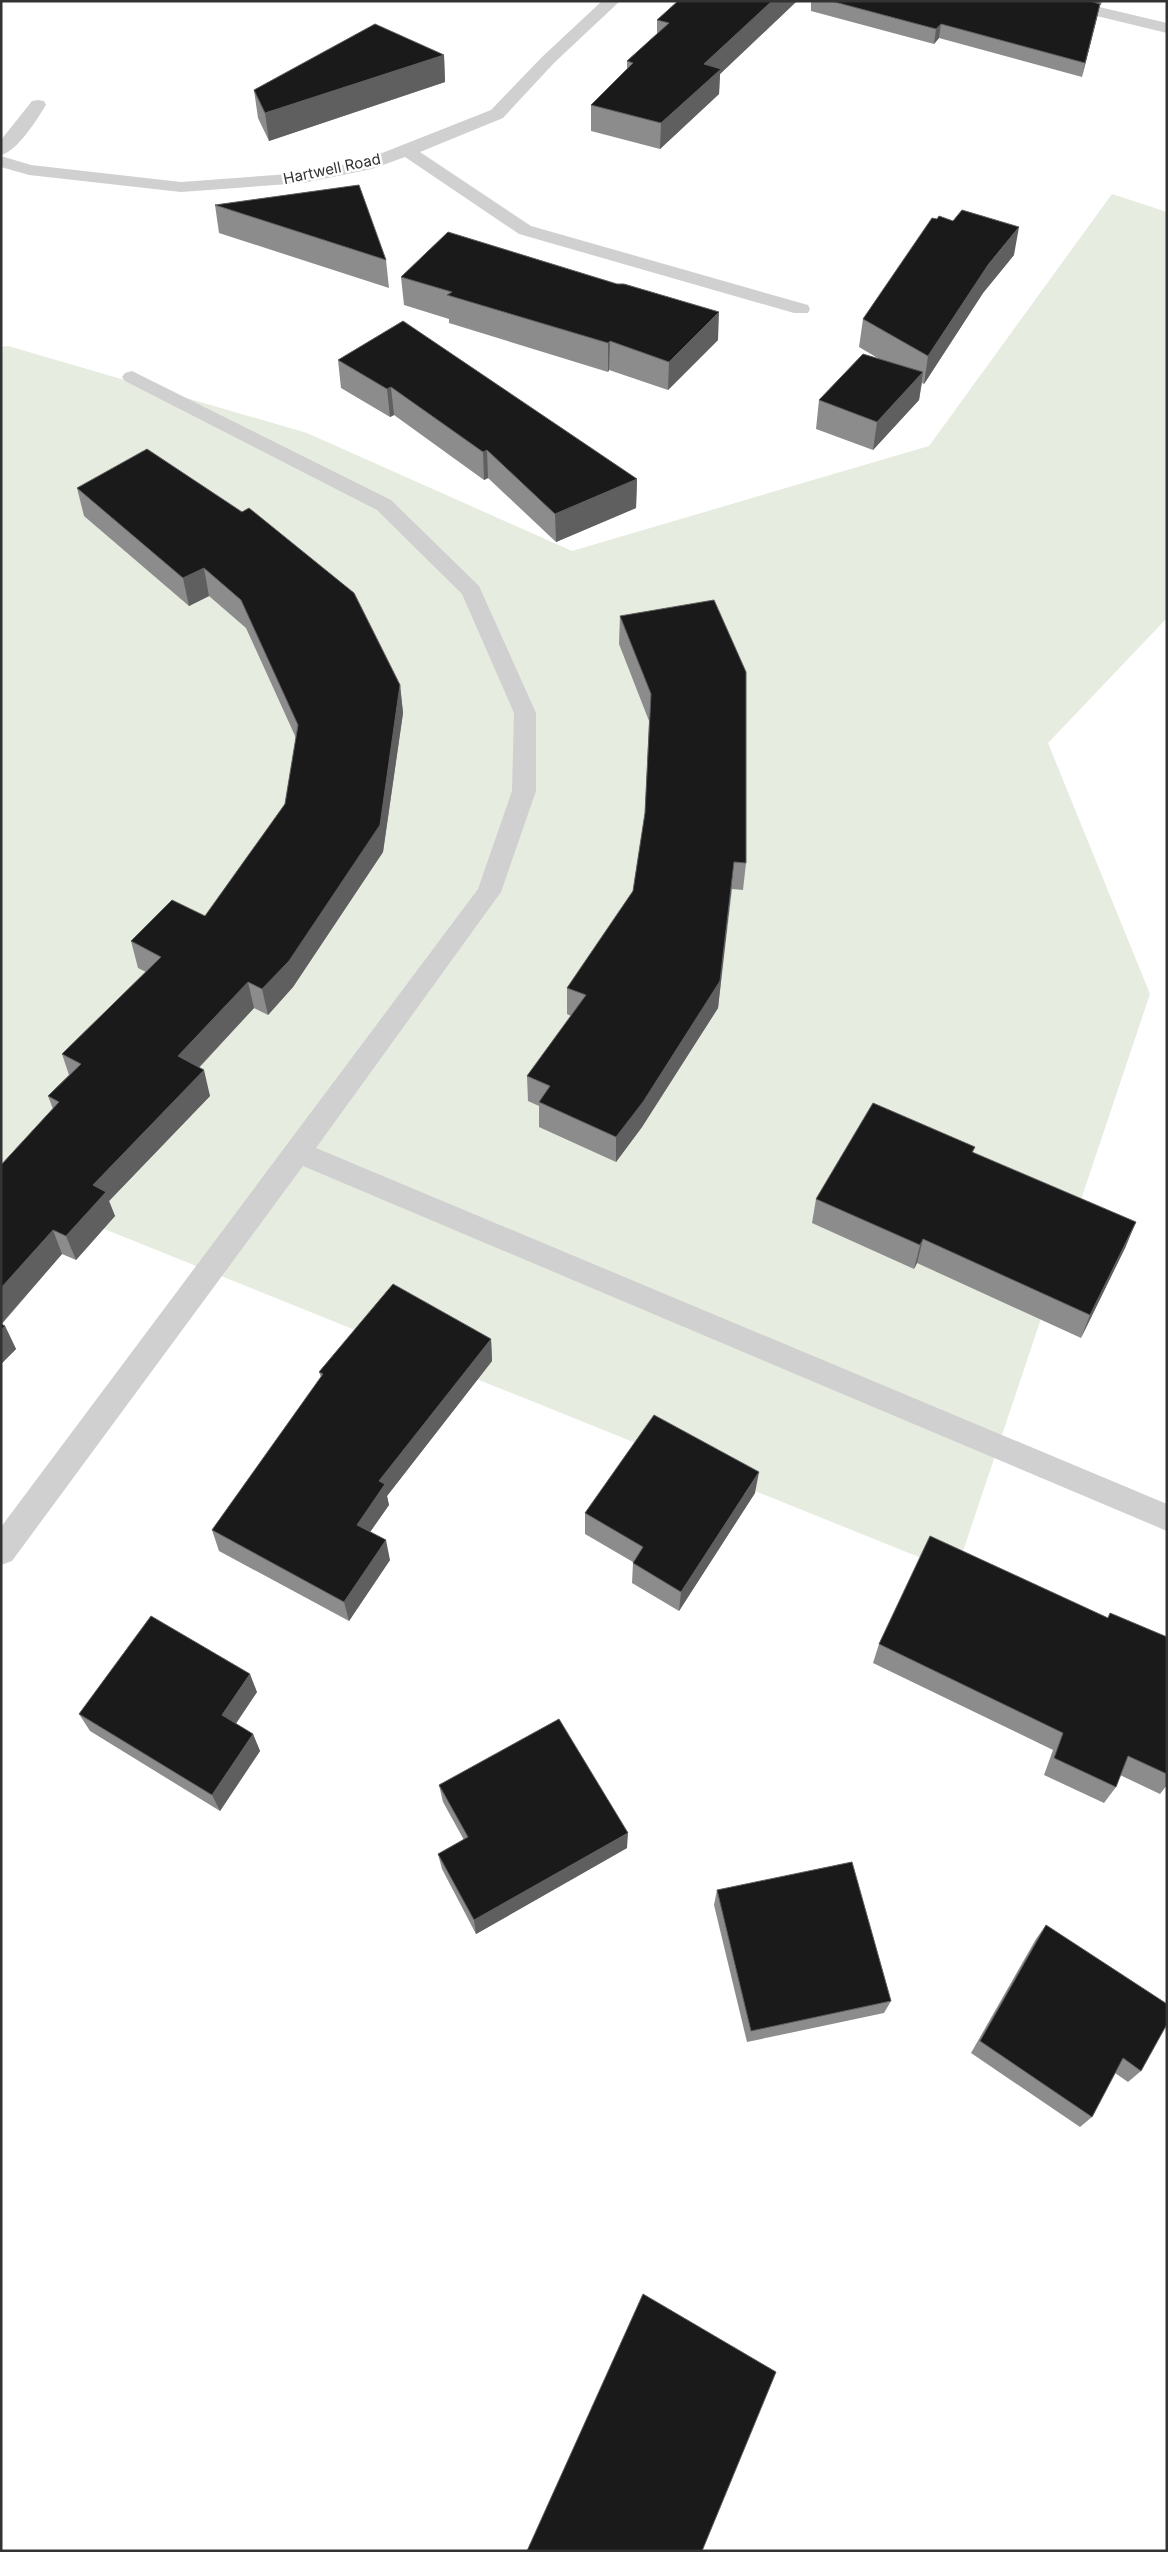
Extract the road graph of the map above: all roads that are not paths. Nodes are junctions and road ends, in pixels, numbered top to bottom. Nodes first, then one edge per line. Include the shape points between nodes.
1 (612, 1) edge
2 (1053, 1) edge
3 (1167, 28) edge
4 (38, 105) dead end
5 (1, 150) edge
6 (407, 151) junction
7 (1, 161) edge
8 (801, 309) dead end
9 (132, 376) dead end
10 (298, 1152) junction
11 (1167, 1518) edge
12 (1, 1551) edge

1 - 6 street, Hartwell Road via 548,60 497,114
2 - 3 street
4 - 5 street
6 - 7 street, Hartwell Road via 303,178 181,187 29,170
6 - 8 street via 525,230
9 - 10 street via 384,505 471,591 525,713 524,791 489,892
10 - 11 street
10 - 12 street

